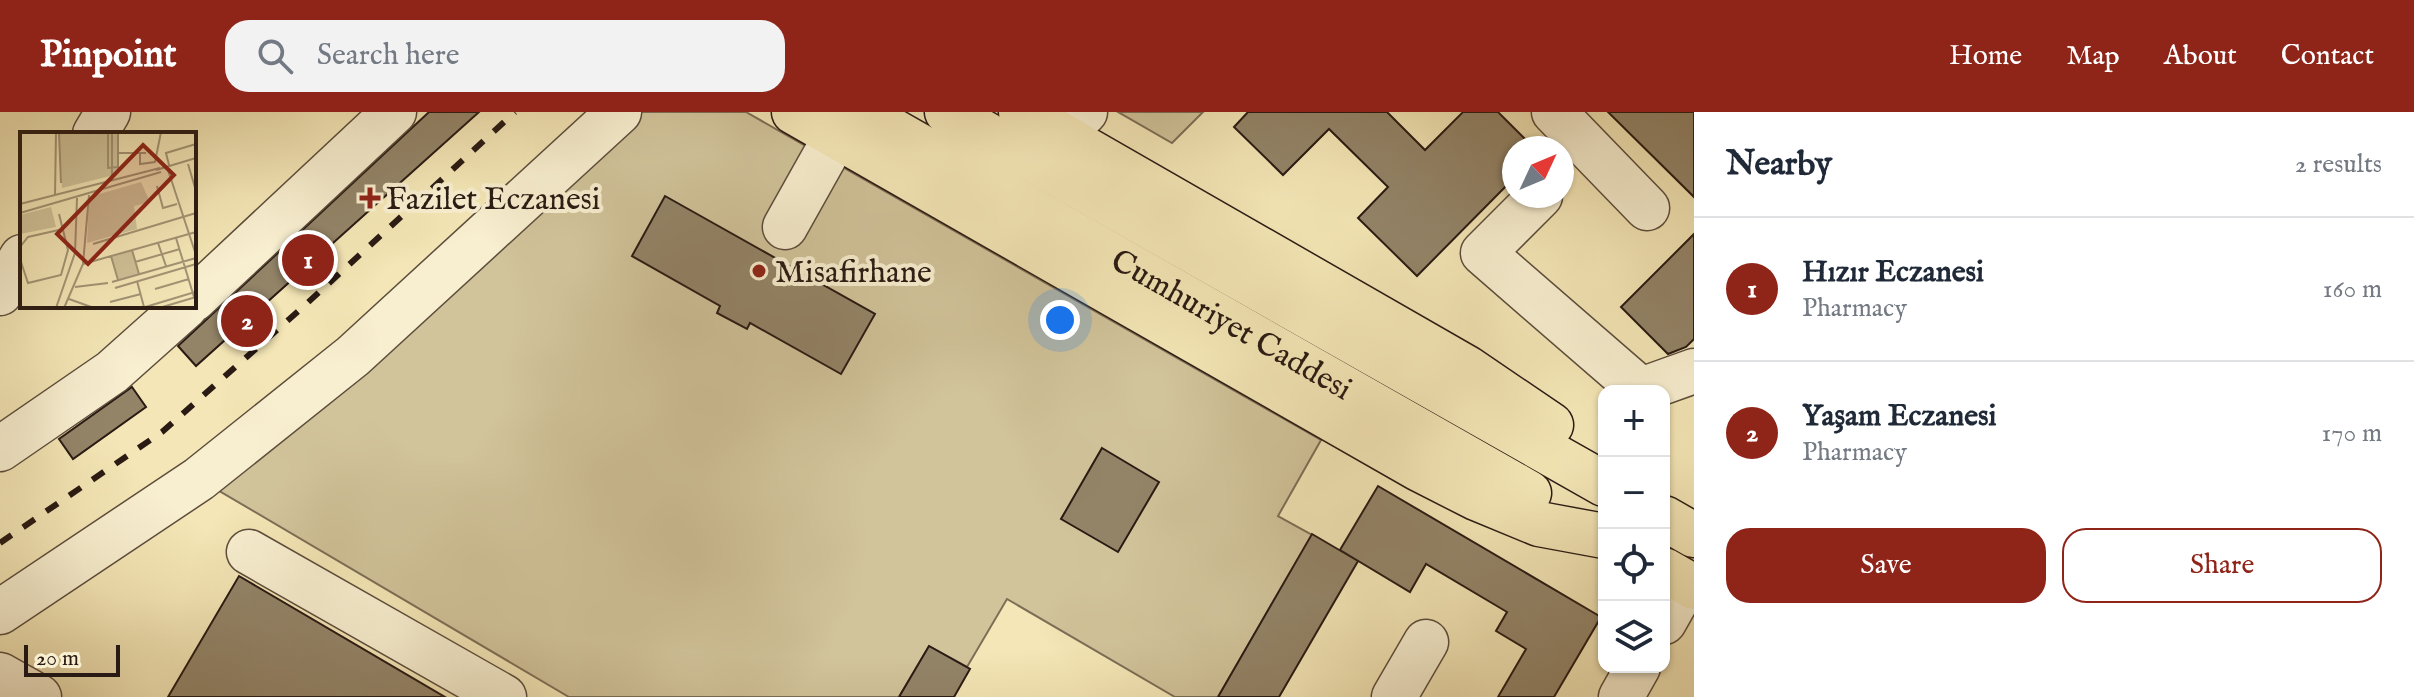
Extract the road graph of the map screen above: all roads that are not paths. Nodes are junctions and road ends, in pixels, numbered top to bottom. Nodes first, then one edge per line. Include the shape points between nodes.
1 (108, 112) edge
2 (394, 112) edge
3 (619, 112) edge
4 (794, 112) edge
5 (947, 112) edge
6 (1021, 112) edge
7 (1554, 112) edge
8 (848, 124) edge
9 (1073, 124) edge
10 (96, 132) edge
11 (1575, 160) edge
12 (1528, 208) edge
13 (1647, 208) dead end
14 (785, 227) dead end
15 (20, 260) edge
16 (0, 293) edge
17 (196, 297) edge
18 (184, 308) edge
19 (1694, 371) edge
20 (0, 449) edge
21 (1598, 464) edge
22 (1598, 481) edge
23 (1670, 521) edge
24 (1598, 533) edge
25 (1694, 535) edge
26 (249, 552) dead end
27 (1681, 580) edge
28 (1670, 607) edge
29 (0, 612) edge
30 (1426, 642) dead end
31 (1635, 673) edge
32 (0, 675) edge
33 (39, 697) edge
34 (504, 697) edge
35 (1394, 697) edge
36 (1621, 697) edge

1 - 10 street
2 - 17 street
3 - 29 street via 341,366 199,479
4 - 8 highway, Cumhuriyet Caddesi
5 - 22 highway, Cumhuriyet Caddesi
6 - 9 highway
7 - 11 street
8 - 14 street
8 - 24 highway, Cumhuriyet Caddesi
9 - 21 highway via 1524,404
11 - 13 street
12 - 19 street via 1483,253 1641,390
15 - 16 street
18 - 20 street via 112,372
23 - 25 highway
26 - 34 street
27 - 28 street
30 - 35 street
31 - 36 street
32 - 33 street

